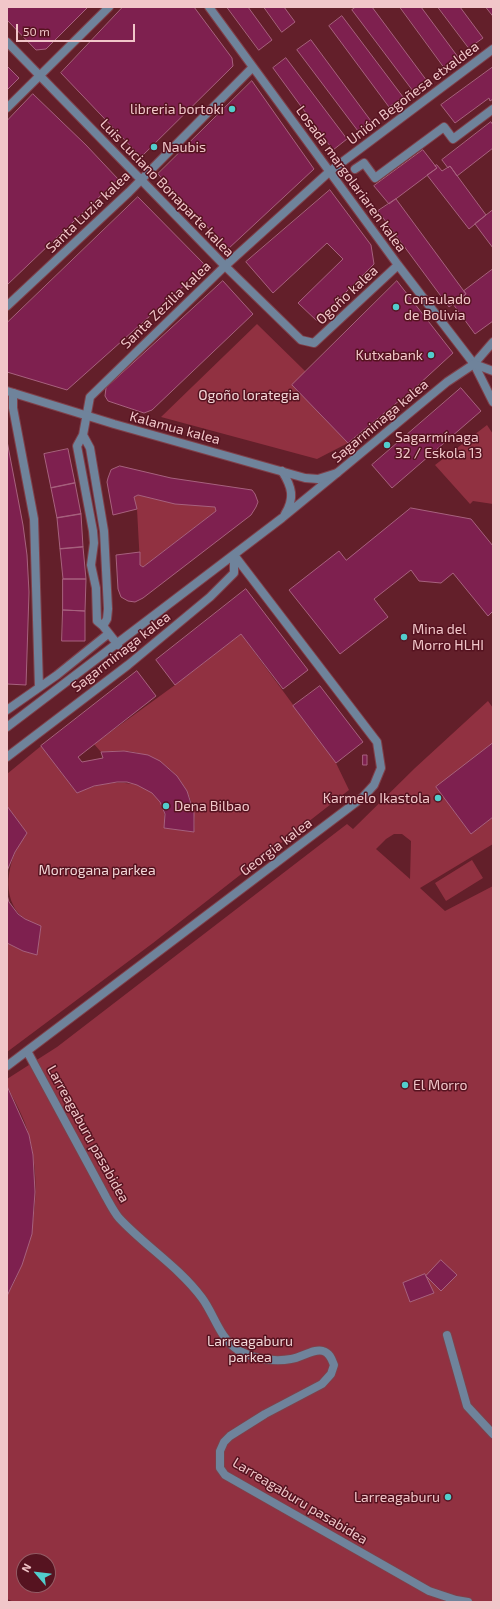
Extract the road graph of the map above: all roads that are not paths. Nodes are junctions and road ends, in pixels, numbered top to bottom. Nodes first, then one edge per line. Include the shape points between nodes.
1 (109, 7) edge
2 (210, 7) edge
3 (7, 42) edge
4 (493, 49) edge
5 (253, 67) junction
6 (39, 75) junction
7 (7, 108) edge
8 (493, 109) edge
9 (355, 168) dead end
10 (329, 172) junction
11 (141, 179) junction
12 (398, 265) junction
13 (225, 266) junction
14 (7, 306) edge
15 (493, 342) edge
16 (314, 343) joint
17 (474, 364) junction
18 (493, 371) edge
19 (10, 392) edge
20 (493, 402) edge
21 (86, 416) junction
22 (84, 435) junction
23 (282, 471) junction
24 (337, 473) junction
25 (282, 518) junction
26 (234, 555) junction
27 (103, 626) junction
28 (108, 634) junction
29 (118, 644) junction
30 (39, 687) junction
31 (7, 710) edge
32 (7, 727) edge
33 (7, 757) edge
34 (27, 1051) junction
35 (7, 1066) edge
36 (447, 1335) dead end
37 (493, 1434) edge
38 (468, 1602) edge

1 - 6 street
2 - 5 street, Losada margolariaren kalea
3 - 6 street, Luis Luciano Bonaparte kalea
4 - 10 street, Unión Begoñesa etxaldea
5 - 10 street, Losada margolariaren kalea
5 - 11 street, Santa Luzia kalea
6 - 7 street
6 - 11 street, Luis Luciano Bonaparte kalea
8 - 9 street via 453,138 444,127 375,178 364,162
10 - 12 street, Losada margolariaren kalea
10 - 13 street, Santa Zezilia kalea
11 - 13 street, Luis Luciano Bonaparte kalea
11 - 14 street, Santa Luzia kalea
12 - 16 street, Ogoño kalea
12 - 17 street, Losada margolariaren kalea
13 - 16 street, Luis Luciano Bonaparte kalea via 301,340
13 - 21 street, Santa Zezilia kalea via 90,397
15 - 17 street, Sagarminaga kalea
17 - 18 street
17 - 20 street, Losada margolariaren kalea
17 - 24 street, Sagarminaga kalea via 447,382
19 - 21 street, Kalamua kalea
19 - 30 street via 34,520
21 - 22 street, Santa Zezilia kalea
21 - 23 street, Kalamua kalea
22 - 27 street via 90,448 104,532 108,620
22 - 27 street via 77,446 93,531 91,565 96,588 96,621
23 - 24 street, Kalamua kalea via 318,479
23 - 25 street, Sagarminaga kalea via 291,491 290,506
24 - 25 street, Sagarminaga kalea
25 - 26 street, Sagarminaga kalea
26 - 29 street, Sagarminaga kalea
26 - 33 street, Sagarminaga kalea via 234,573 210,597
26 - 34 street, Georgia kalea via 377,742 381,768 374,785 363,797
27 - 28 street
28 - 29 street
28 - 30 street
29 - 32 street, Sagarminaga kalea
30 - 31 street
34 - 35 street, Georgia kalea
34 - 38 street, Larreagaburu pasabidea via 119,1217 202,1298 228,1341 250,1355 270,1360 292,1359 323,1351 330,1356 334,1365 332,1374 322,1384 265,1414 224,1442 219,1460 220,1468 225,1475 429,1591
36 - 37 street via 467,1406

